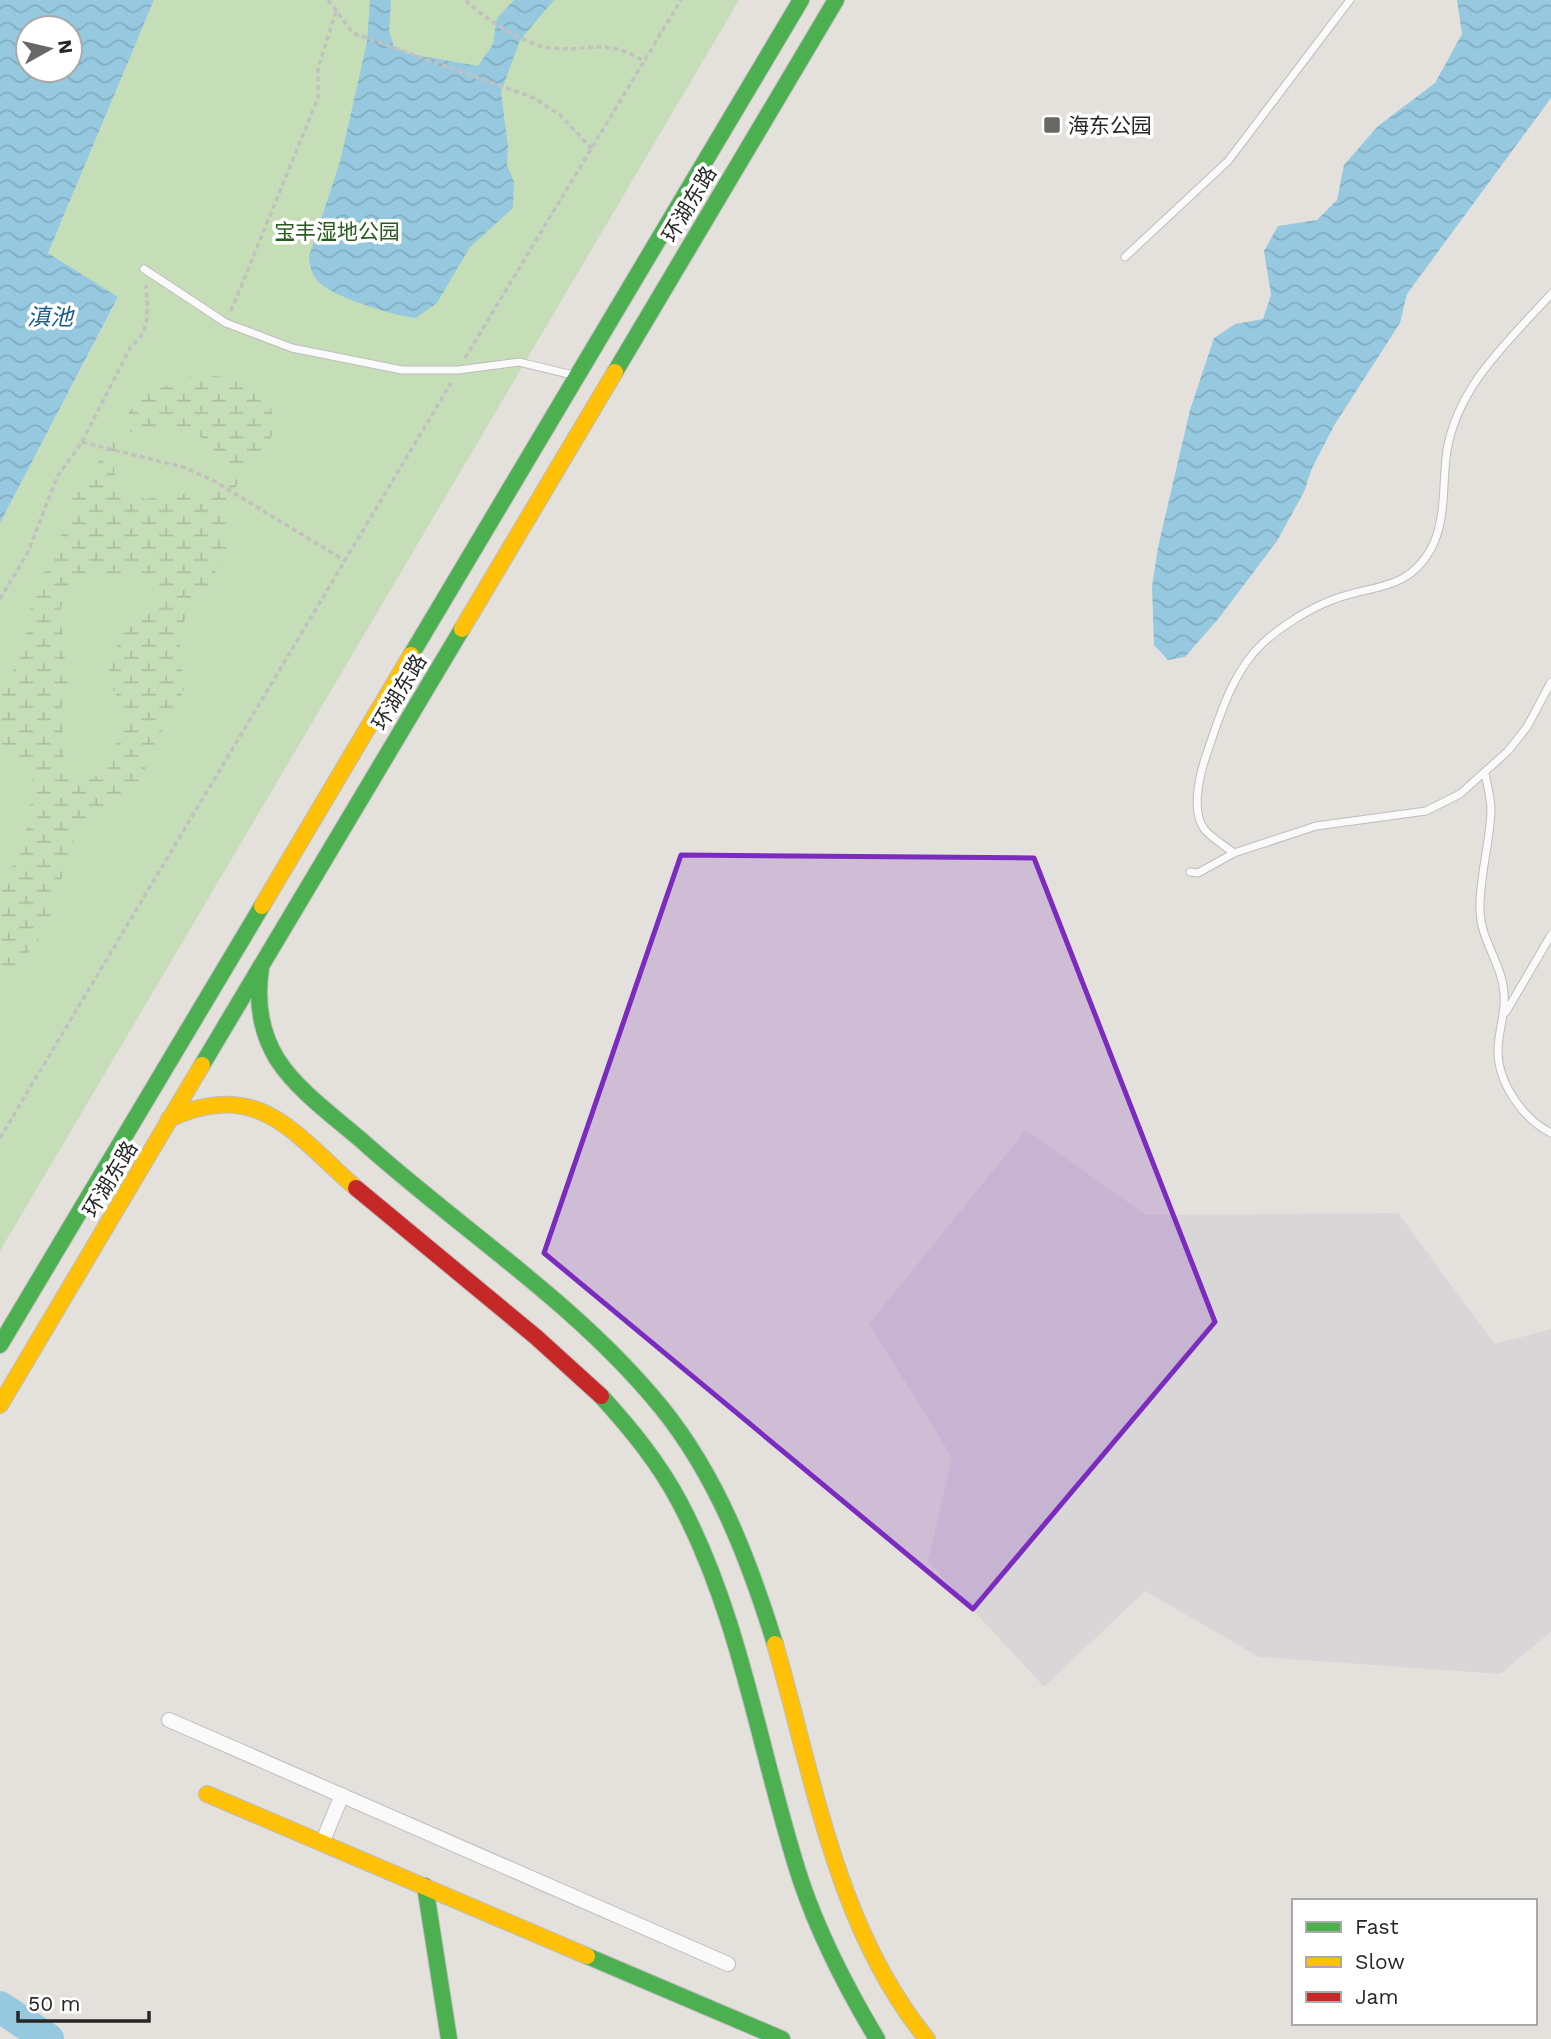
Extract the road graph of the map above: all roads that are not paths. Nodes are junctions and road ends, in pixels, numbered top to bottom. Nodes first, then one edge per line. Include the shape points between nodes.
1 (801, 0) edge
2 (836, 0) edge
3 (1350, 0) edge
4 (1125, 257) dead end
5 (144, 269) road end
6 (1551, 294) edge
7 (576, 376) junction
8 (1551, 682) edge
9 (1485, 773) junction
10 (1234, 853) junction
11 (1190, 872) dead end
12 (1551, 935) edge
13 (262, 964) junction
14 (1506, 1013) junction
15 (169, 1119) junction
16 (1551, 1133) edge
17 (0, 1345) edge
18 (0, 1405) edge
19 (169, 1720) dead end
20 (206, 1794) dead end
21 (342, 1795) junction
22 (322, 1843) junction
23 (425, 1886) junction
24 (728, 1964) dead end
25 (449, 2039) edge
26 (782, 2039) edge
27 (877, 2039) edge
28 (927, 2039) edge

1 - 7 main road, 环湖东路
2 - 13 main road, 环湖东路
3 - 4 lane via 1228,161
5 - 7 lane via 226,323 292,348 402,370 458,370 519,362
6 - 10 lane via 1466,391 1447,451 1432,547 1412,575 1329,601 1291,622 1264,642 1238,674 1200,770 1198,809 1206,831
7 - 17 main road, 环湖东路
8 - 9 lane via 1527,727
9 - 10 lane via 1460,794 1426,811 1316,827
9 - 14 lane via 1491,808 1480,913 1483,939 1504,989
10 - 11 lane via 1198,873
12 - 14 lane
13 - 15 main road, 环湖东路
13 - 28 main road via 257,997 262,1029 288,1074 619,1358 671,1420 712,1482 747,1562 857,1922 883,1977
14 - 16 lane via 1498,1049 1501,1073 1511,1095
15 - 18 main road, 环湖东路
15 - 27 main road via 216,1103 250,1105 272,1114 591,1384 641,1443 679,1501 708,1564 814,1914 849,1995
19 - 21 street
20 - 22 main road
21 - 22 street
21 - 24 street
22 - 23 main road
23 - 25 main road
23 - 26 main road

